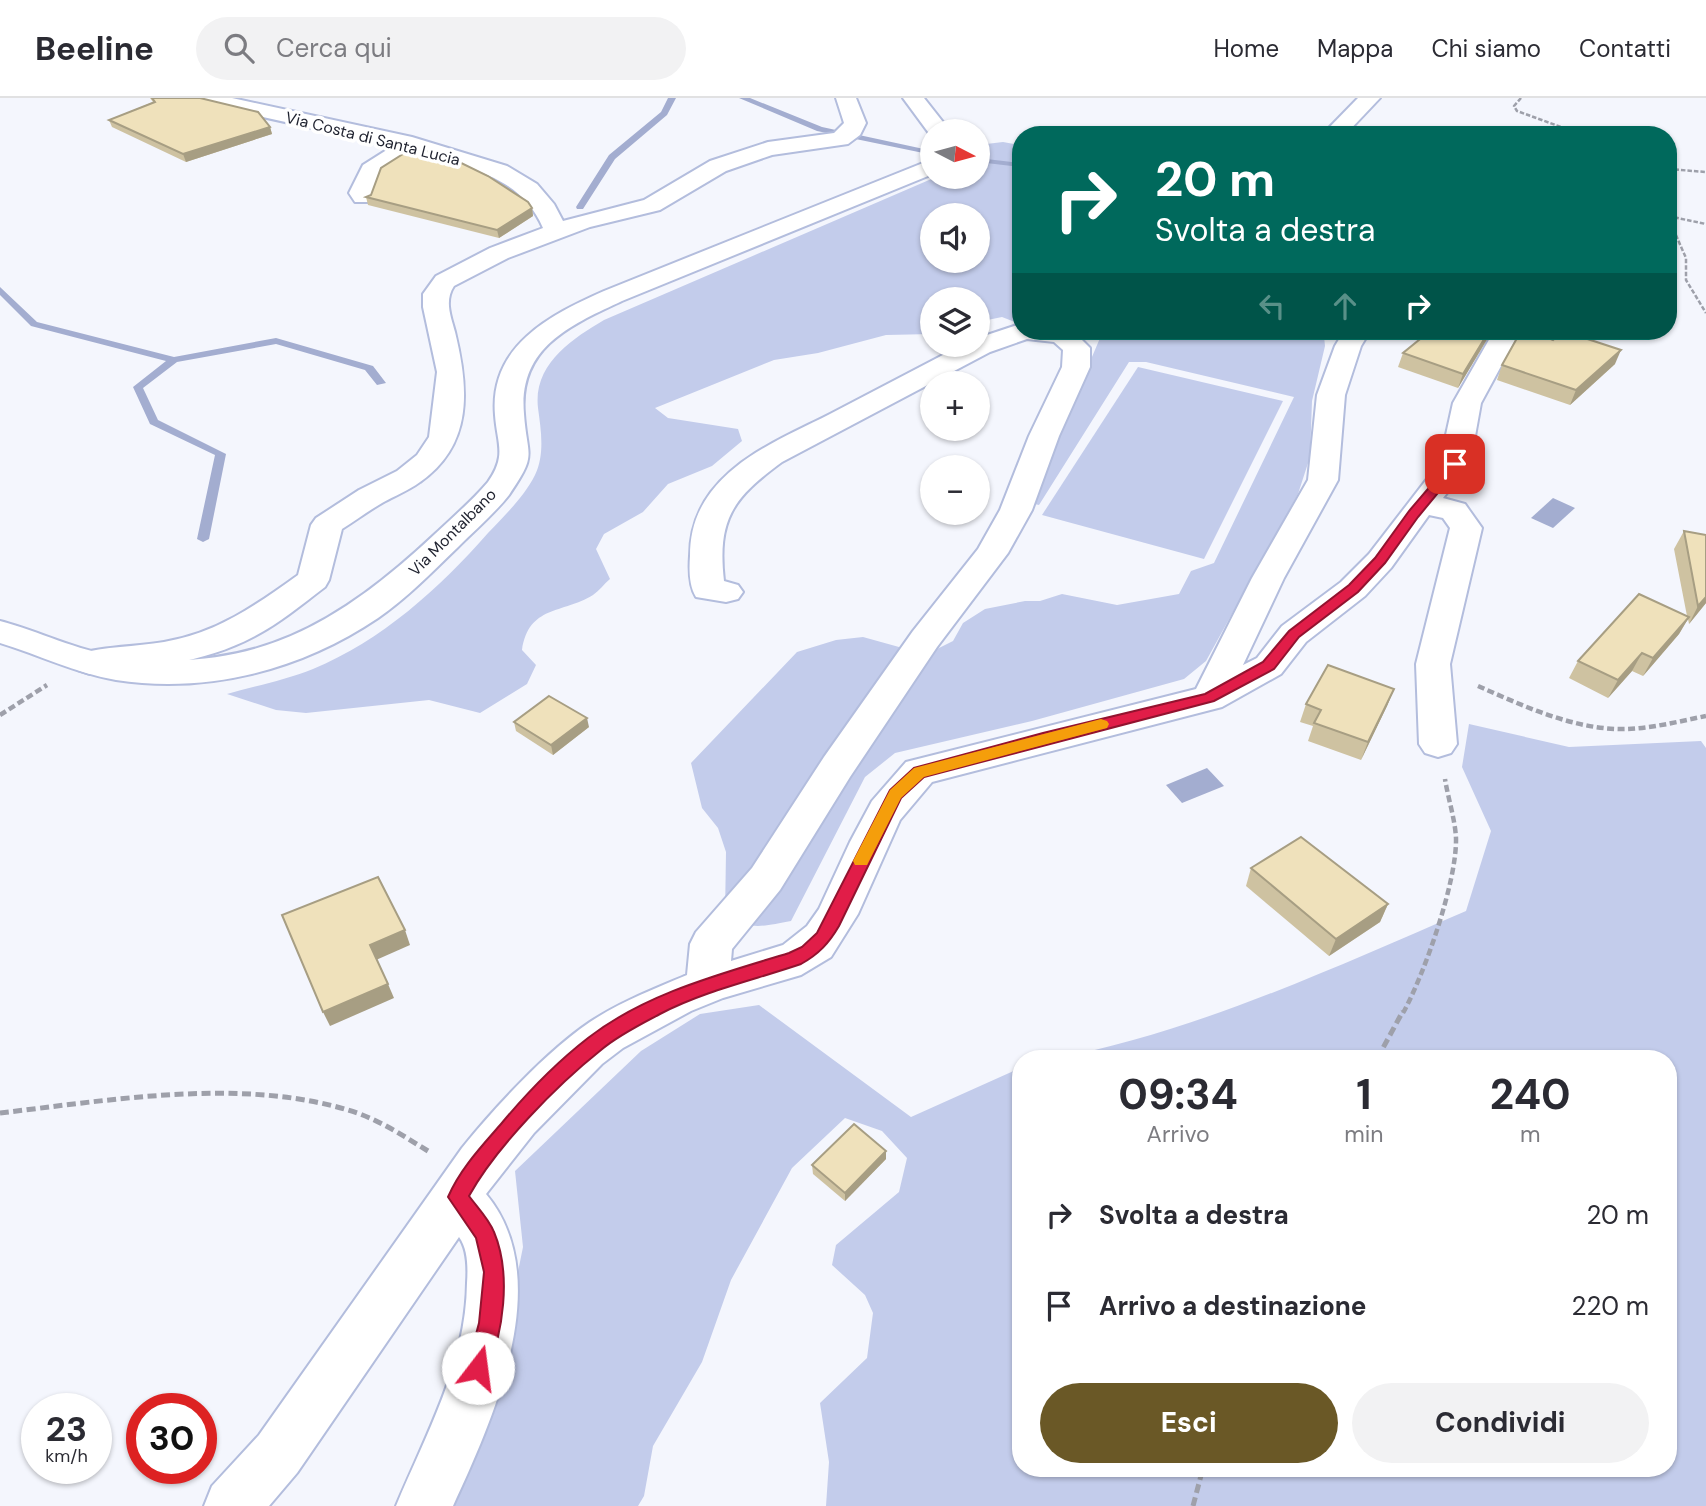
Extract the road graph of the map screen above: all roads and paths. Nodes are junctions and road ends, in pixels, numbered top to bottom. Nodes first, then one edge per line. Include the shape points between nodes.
1 (204, 98) edge
2 (846, 98) edge
3 (913, 98) edge
4 (1370, 98) edge
5 (1521, 98) edge
6 (930, 119) edge
7 (1342, 126) edge
8 (1558, 126) edge
9 (412, 144) junction
10 (1677, 170) edge
11 (920, 171) edge
12 (1706, 172) edge
13 (363, 197) edge
14 (1677, 218) edge
15 (1706, 224) edge
16 (556, 232) junction
17 (1677, 237) edge
18 (1706, 313) edge
19 (1012, 335) edge
20 (1068, 340) edge
21 (1349, 340) edge
22 (1502, 340) edge
23 (1419, 507) junction
24 (726, 592) dead end
25 (0, 632) edge
26 (80, 658) junction
27 (1433, 664) junction
28 (1209, 698) junction
29 (0, 715) edge
30 (1706, 716) edge
31 (1438, 744) joint
32 (708, 986) junction
33 (1382, 1050) edge
34 (0, 1114) edge
35 (464, 1186) junction
36 (1201, 1477) edge
37 (232, 1506) edge
38 (424, 1506) edge
39 (1194, 1506) edge

1 - 9 street, Via Costa di Santa Lucia
2 - 16 street via 855,123 840,139 768,149 718,166 652,205
3 - 6 street
4 - 7 street
5 - 8 path via 1514,106 1517,111
9 - 13 street via 371,170
9 - 16 street, Via Costa di Santa Lucia via 499,171 530,189
10 - 12 path
11 - 26 street, Via Montalbano via 613,296 540,335 528,346 513,374 509,413 515,450 513,463 497,489 423,564 332,632 275,658 234,669 158,671 117,668
14 - 15 path
16 - 26 street via 499,253 445,281 436,294 451,372 444,437 428,461 408,477 327,525 313,580 234,633 202,645 146,657
17 - 18 path via 1686,258 1682,271 1687,286
19 - 24 street via 979,346 743,475 711,514 704,562 708,590
20 - 32 street via 1077,348 1076,367 1016,510 992,553 925,639 766,879 711,944
21 - 28 street via 1332,395 1324,480 1268,578
22 - 23 street via 1468,403 1455,464
23 - 27 street via 1449,508 1460,515 1466,528
23 - 28 street via 1380,561 1294,634 1269,666
25 - 26 street, Via Montalbano
26 - 29 path via 44,688
27 - 30 path via 1524,707 1604,729
27 - 31 street
28 - 32 street via 919,772 895,794 823,938 795,959
31 - 33 path via 1456,838 1448,891 1416,989
32 - 35 street via 654,1008 595,1043 523,1111
34 - 35 path via 154,1097 294,1100 349,1111 405,1136
35 - 37 street via 278,1454
35 - 38 street via 485,1234 494,1272 490,1323 472,1390
36 - 39 path

